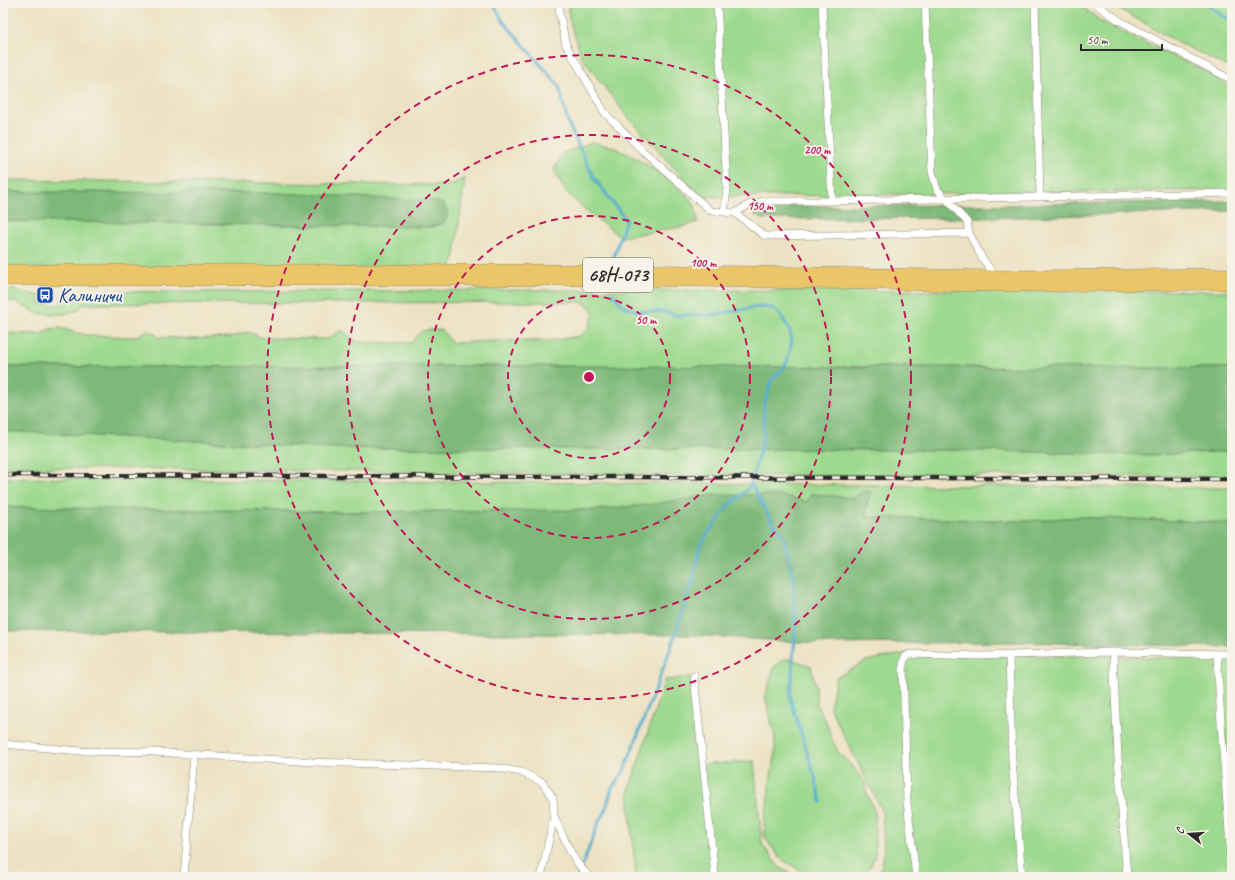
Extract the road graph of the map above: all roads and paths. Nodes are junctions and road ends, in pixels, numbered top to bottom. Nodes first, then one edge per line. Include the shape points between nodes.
1 (560, 3) edge
2 (716, 3) edge
3 (822, 3) edge
4 (925, 3) edge
5 (1035, 3) edge
6 (1094, 3) edge
7 (1232, 80) edge
8 (1232, 193) edge
9 (1040, 196) junction
10 (945, 198) junction
11 (832, 201) junction
12 (724, 212) junction
13 (735, 213) junction
14 (969, 233) junction
15 (3, 275) edge
16 (1232, 279) edge
17 (999, 281) junction
18 (1113, 652) junction
19 (1217, 654) junction
20 (1232, 654) edge
21 (1010, 655) junction
22 (694, 676) dead end
23 (3, 744) edge
24 (194, 754) junction
25 (554, 816) junction
26 (1232, 872) edge
27 (184, 877) edge
28 (541, 877) edge
29 (590, 877) edge
30 (715, 877) edge
31 (916, 877) edge
32 (1022, 877) edge
33 (1127, 877) edge

1 - 12 lane via 559,12 566,45 605,113 706,207 711,211
2 - 12 lane via 728,189
3 - 11 lane
4 - 10 lane via 932,172 937,189
5 - 9 lane
6 - 7 lane via 1120,21
8 - 9 lane
9 - 10 lane
10 - 11 lane
10 - 14 lane via 967,222
11 - 13 lane via 766,201 750,204
12 - 13 lane
13 - 14 lane via 765,236
14 - 17 lane via 982,258
15 - 17 main road, 68Н-073 via 625,275
16 - 17 main road, 68Н-073
18 - 19 lane
18 - 21 lane
18 - 33 lane
19 - 20 lane
19 - 26 lane
21 - 31 lane via 909,654 904,660 907,802
21 - 32 lane via 1012,760
22 - 30 lane
23 - 24 lane via 81,751
24 - 25 lane via 314,762 498,768 521,772 542,782 553,798
24 - 27 lane
25 - 28 lane
25 - 29 lane via 581,870

